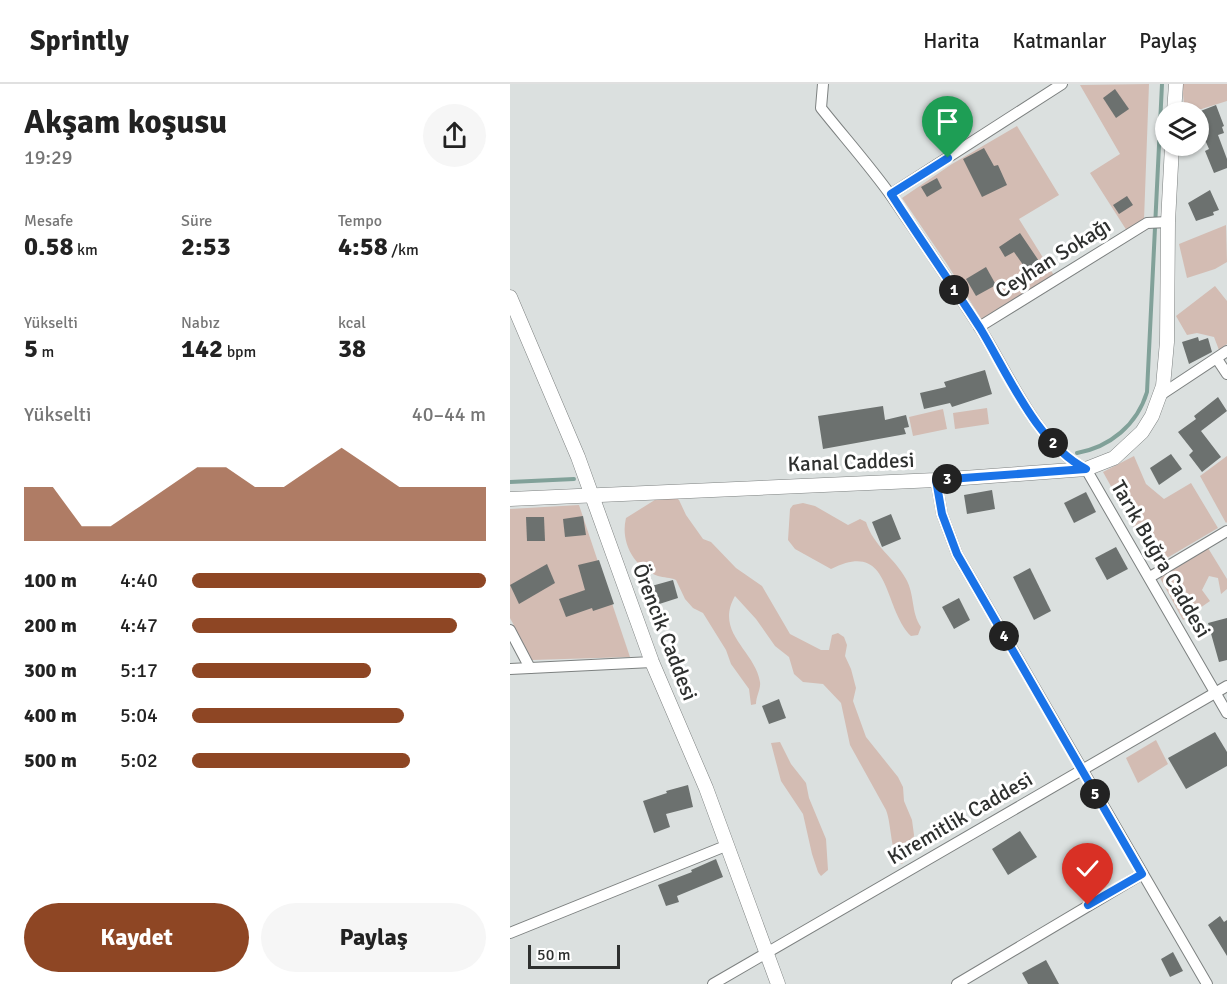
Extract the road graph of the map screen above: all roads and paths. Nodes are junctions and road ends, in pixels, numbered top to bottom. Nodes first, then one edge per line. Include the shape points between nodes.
1 (823, 84) edge
2 (1062, 84) edge
3 (1176, 84) edge
4 (1175, 102) edge
5 (1171, 156) edge
6 (891, 194) junction
7 (1168, 222) junction
8 (510, 297) edge
9 (979, 327) junction
10 (1227, 351) edge
11 (1217, 359) junction
12 (1227, 374) edge
13 (1162, 394) junction
14 (1086, 469) junction
15 (936, 480) junction
16 (592, 496) junction
17 (510, 499) edge
18 (1227, 531) edge
19 (1150, 577) junction
20 (510, 630) edge
21 (652, 662) junction
22 (530, 668) junction
23 (510, 669) edge
24 (1227, 686) edge
25 (1215, 693) junction
26 (1227, 713) edge
27 (1081, 771) junction
28 (728, 845) junction
29 (1142, 874) junction
30 (510, 933) edge
31 (768, 953) junction
32 (713, 984) edge
33 (778, 984) edge
34 (957, 984) edge
35 (1207, 984) edge

1 - 6 street, Tarık Buğra Caddesi via 821,108
2 - 6 street
3 - 4 street
5 - 7 street, Kanal Caddesi
6 - 9 street, Tarık Buğra Caddesi
7 - 9 street, Ceyhan Sokağı via 1147,223
7 - 13 street, Kanal Caddesi via 1167,342
8 - 16 street, Örencik Caddesi
9 - 14 street, Tarık Buğra Caddesi via 1038,425 1053,444
10 - 11 street
11 - 12 street
11 - 13 street
13 - 14 street, Kanal Caddesi via 1133,442 1114,458
14 - 15 street, Kanal Caddesi
14 - 19 street, Tarık Buğra Caddesi
15 - 16 street, Kanal Caddesi
15 - 27 street via 942,514 957,554
16 - 17 street, Kanal Caddesi
16 - 21 street, Örencik Caddesi
18 - 19 street
19 - 25 street, Tarık Buğra Caddesi
20 - 22 street
21 - 22 street
21 - 28 street, Örencik Caddesi
22 - 23 street
24 - 25 street, Kiremitlik Caddesi
25 - 26 street, Tarık Buğra Caddesi
25 - 27 street, Kiremitlik Caddesi
27 - 29 street
27 - 31 street, Kiremitlik Caddesi
28 - 30 street
28 - 31 street, Örencik Caddesi
29 - 34 street
29 - 35 street
31 - 32 street, Kiremitlik Caddesi
31 - 33 street, Örencik Caddesi

